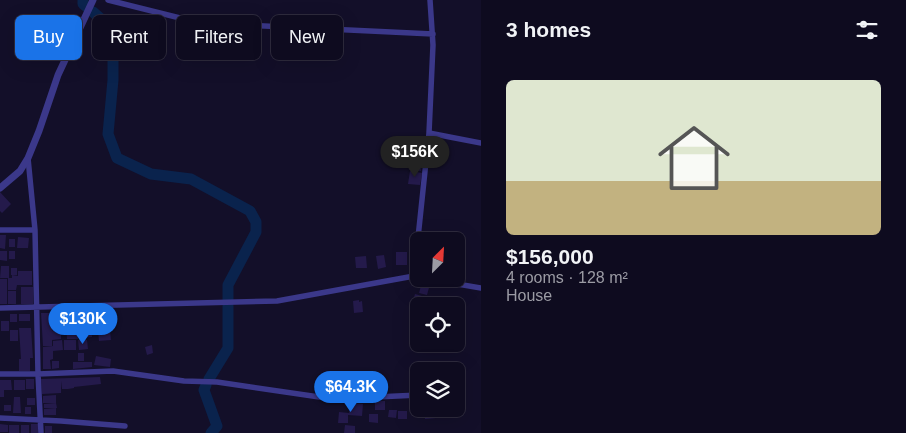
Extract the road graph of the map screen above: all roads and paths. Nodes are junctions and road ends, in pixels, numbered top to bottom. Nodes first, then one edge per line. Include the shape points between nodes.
1 (93, 0) edge
2 (108, 0) edge
3 (430, 0) edge
4 (433, 34) junction
5 (429, 133) junction
6 (481, 143) edge
7 (28, 158) junction
8 (0, 188) edge
9 (0, 230) edge
10 (35, 230) junction
11 (420, 232) edge
12 (410, 278) edge
13 (465, 285) edge
14 (481, 288) edge
15 (0, 308) edge
16 (36, 309) junction
17 (0, 374) edge
18 (38, 374) junction
19 (410, 395) edge
20 (0, 418) edge
21 (40, 420) junction
22 (125, 426) dead end
23 (41, 433) edge

1 - 7 street via 58,75
2 - 4 street via 210,24
3 - 4 street
4 - 5 street
5 - 6 street
5 - 11 street
7 - 8 street via 20,171
7 - 10 street
9 - 10 street
10 - 16 street
12 - 16 street via 277,301
13 - 14 street
15 - 16 street
16 - 18 street
17 - 18 street
18 - 19 street via 113,371 333,399
18 - 21 street
20 - 21 street
21 - 22 street
21 - 23 street

